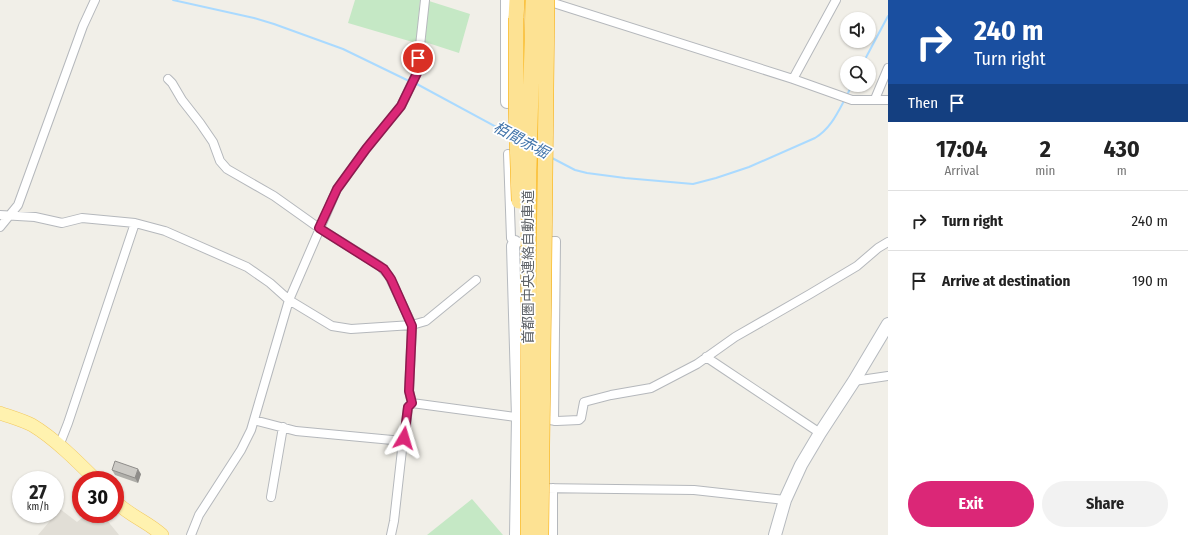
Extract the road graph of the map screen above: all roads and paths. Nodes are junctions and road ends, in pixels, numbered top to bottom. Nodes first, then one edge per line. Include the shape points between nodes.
1 (95, 0) edge
2 (425, 0) edge
3 (507, 0) edge
4 (517, 0) edge
5 (533, 0) edge
6 (545, 0) edge
7 (554, 0) edge
8 (836, 0) edge
9 (888, 68) edge
10 (168, 79) dead end
11 (793, 79) junction
12 (875, 99) junction
13 (888, 100) edge
14 (507, 102) dead end
15 (544, 137) junction
16 (508, 154) dead end
17 (0, 215) edge
18 (10, 216) junction
19 (135, 223) junction
20 (0, 227) edge
21 (319, 228) junction
22 (515, 242) junction
23 (888, 242) edge
24 (476, 280) dead end
25 (289, 300) junction
26 (528, 310) junction
27 (888, 324) edge
28 (412, 326) junction
29 (706, 357) junction
30 (888, 376) edge
31 (854, 381) junction
32 (412, 403) junction
33 (0, 414) edge
34 (518, 417) junction
35 (254, 420) junction
36 (554, 421) junction
37 (283, 427) junction
38 (820, 433) junction
39 (403, 441) junction
40 (59, 446) junction
41 (87, 471) edge
42 (553, 488) junction
43 (517, 489) junction
44 (271, 497) dead end
45 (785, 500) junction
46 (124, 509) edge
47 (162, 535) edge
48 (191, 535) edge
49 (391, 535) edge
50 (516, 535) edge
51 (528, 535) edge
52 (541, 535) edge
53 (553, 535) edge
54 (775, 535) edge

1 - 18 street via 83,26 18,205
2 - 21 street via 417,73 410,90 401,106 337,189
3 - 14 street
4 - 26 highway, bridge via 517,159
5 - 26 highway, 首都圏中央連絡自動車道, bridge
6 - 11 street
6 - 15 highway, 首都圏中央連絡自動車道, bridge
7 - 15 highway, bridge
8 - 11 street
9 - 12 street
10 - 21 street via 213,142 227,170 274,196
11 - 12 street via 852,100
12 - 13 street
15 - 52 highway, 首都圏中央連絡自動車道, bridge
16 - 22 street via 511,238
17 - 18 street
18 - 19 street via 35,217 62,223 82,218
18 - 20 street
19 - 25 street via 165,231 247,267
19 - 40 street
21 - 25 street
21 - 28 street via 384,269
22 - 34 street via 513,246
22 - 36 street via 556,241
23 - 29 street via 857,266 735,336
24 - 28 street via 426,321
25 - 28 street via 332,326 351,329
25 - 35 street
26 - 51 highway, 首都圏中央連絡自動車道, bridge
27 - 31 street
28 - 32 street via 409,391
29 - 36 street via 651,388 584,402 579,420
29 - 38 street
30 - 31 street
31 - 38 street
32 - 34 street
32 - 39 street via 408,407
33 - 40 main road via 32,425
34 - 36 street
34 - 43 street
35 - 37 street
35 - 48 street via 241,450 199,515
37 - 39 street via 296,431
37 - 44 street
38 - 45 street
39 - 49 street
40 - 41 main road
42 - 43 street
42 - 45 street via 694,490
42 - 53 street
43 - 50 street
45 - 54 street
46 - 47 main road

